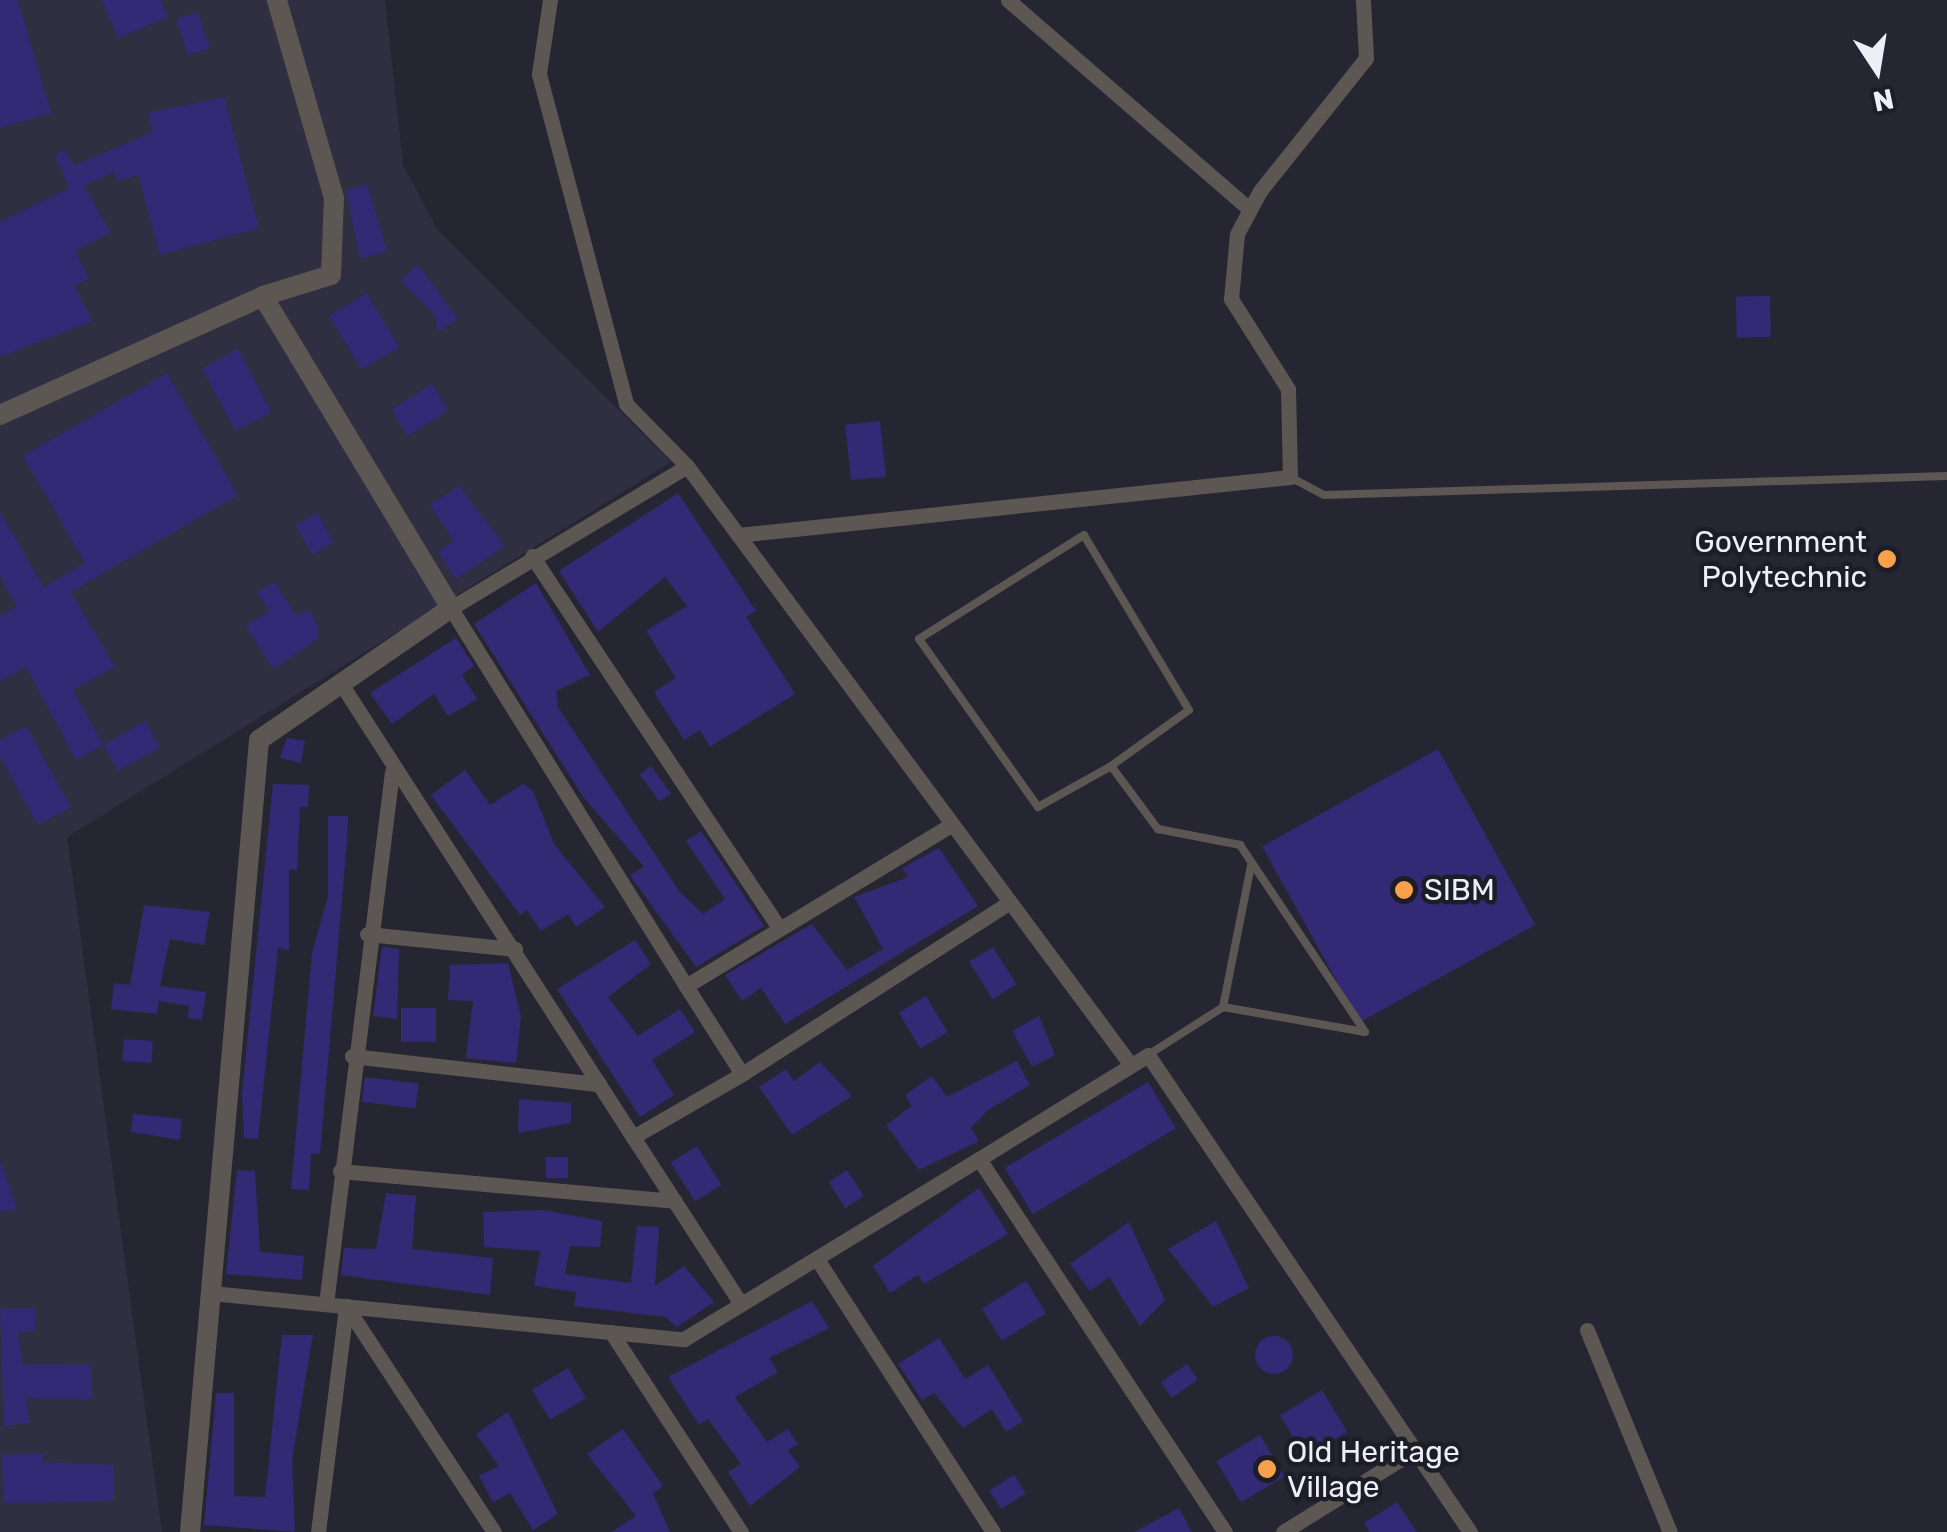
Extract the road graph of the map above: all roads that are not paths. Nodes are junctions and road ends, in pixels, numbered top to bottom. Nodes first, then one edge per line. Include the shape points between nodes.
1 (277, 0) edge
2 (550, 0) edge
3 (1008, 0) edge
4 (1363, 0) edge
5 (1249, 208) junction
6 (263, 296) junction
7 (0, 414) edge
8 (687, 466) junction
9 (1947, 476) edge
10 (1290, 477) junction
11 (738, 535) junction
12 (532, 556) junction
13 (450, 608) junction
14 (342, 685) junction
15 (1112, 766) junction
16 (392, 772) junction
17 (949, 826) junction
18 (1251, 866) junction
19 (1010, 902) junction
20 (779, 928) junction
21 (366, 934) junction
22 (515, 950) junction
23 (686, 986) junction
24 (1223, 1008) junction
25 (1148, 1055) junction
26 (352, 1056) junction
27 (1128, 1061) junction
28 (742, 1074) junction
29 (599, 1084) junction
30 (633, 1137) junction
31 (979, 1159) junction
32 (340, 1172) junction
33 (674, 1201) junction
34 (816, 1258) junction
35 (211, 1293) junction
36 (326, 1304) junction
37 (742, 1304) junction
38 (346, 1306) junction
39 (1587, 1330) dead end
40 (611, 1332) junction
41 (1415, 1450) junction
42 (190, 1532) edge
43 (318, 1532) edge
44 (494, 1532) edge
45 (741, 1532) edge
46 (993, 1532) edge
47 (1225, 1532) edge
48 (1283, 1532) edge
49 (1470, 1532) edge
50 (1670, 1532) edge

1 - 6 street via 334,198 332,256 330,275
2 - 8 street via 539,74 626,404
3 - 5 street
4 - 5 street via 1366,58
5 - 10 street via 1231,298 1288,389
6 - 7 street
6 - 13 street
8 - 11 street
8 - 12 street
9 - 10 lane via 1324,495
10 - 11 street
11 - 17 street
12 - 13 street
12 - 20 street
13 - 14 street
13 - 23 street
14 - 16 street
14 - 35 street via 259,740
15 - 15 lane via 1038,806 920,640 1084,535 1189,710
15 - 18 lane via 1158,829 1240,845
16 - 21 street
16 - 22 street
17 - 19 street
17 - 20 street
18 - 24 lane
18 - 24 lane via 1365,1032
19 - 27 street
19 - 28 street
20 - 23 street
21 - 22 street
21 - 26 street
22 - 29 street
23 - 28 street
24 - 25 lane
25 - 27 street
25 - 41 street
26 - 29 street
26 - 32 street
27 - 31 street
28 - 30 street
29 - 30 street
30 - 33 street
31 - 34 street
31 - 47 street
32 - 33 street
32 - 36 street
33 - 37 street
34 - 37 street
34 - 46 street
35 - 36 street
35 - 42 street
36 - 38 street
37 - 40 street via 684,1339
38 - 40 street
38 - 43 street
38 - 44 street
39 - 50 street
40 - 45 street
41 - 48 street
41 - 49 street

